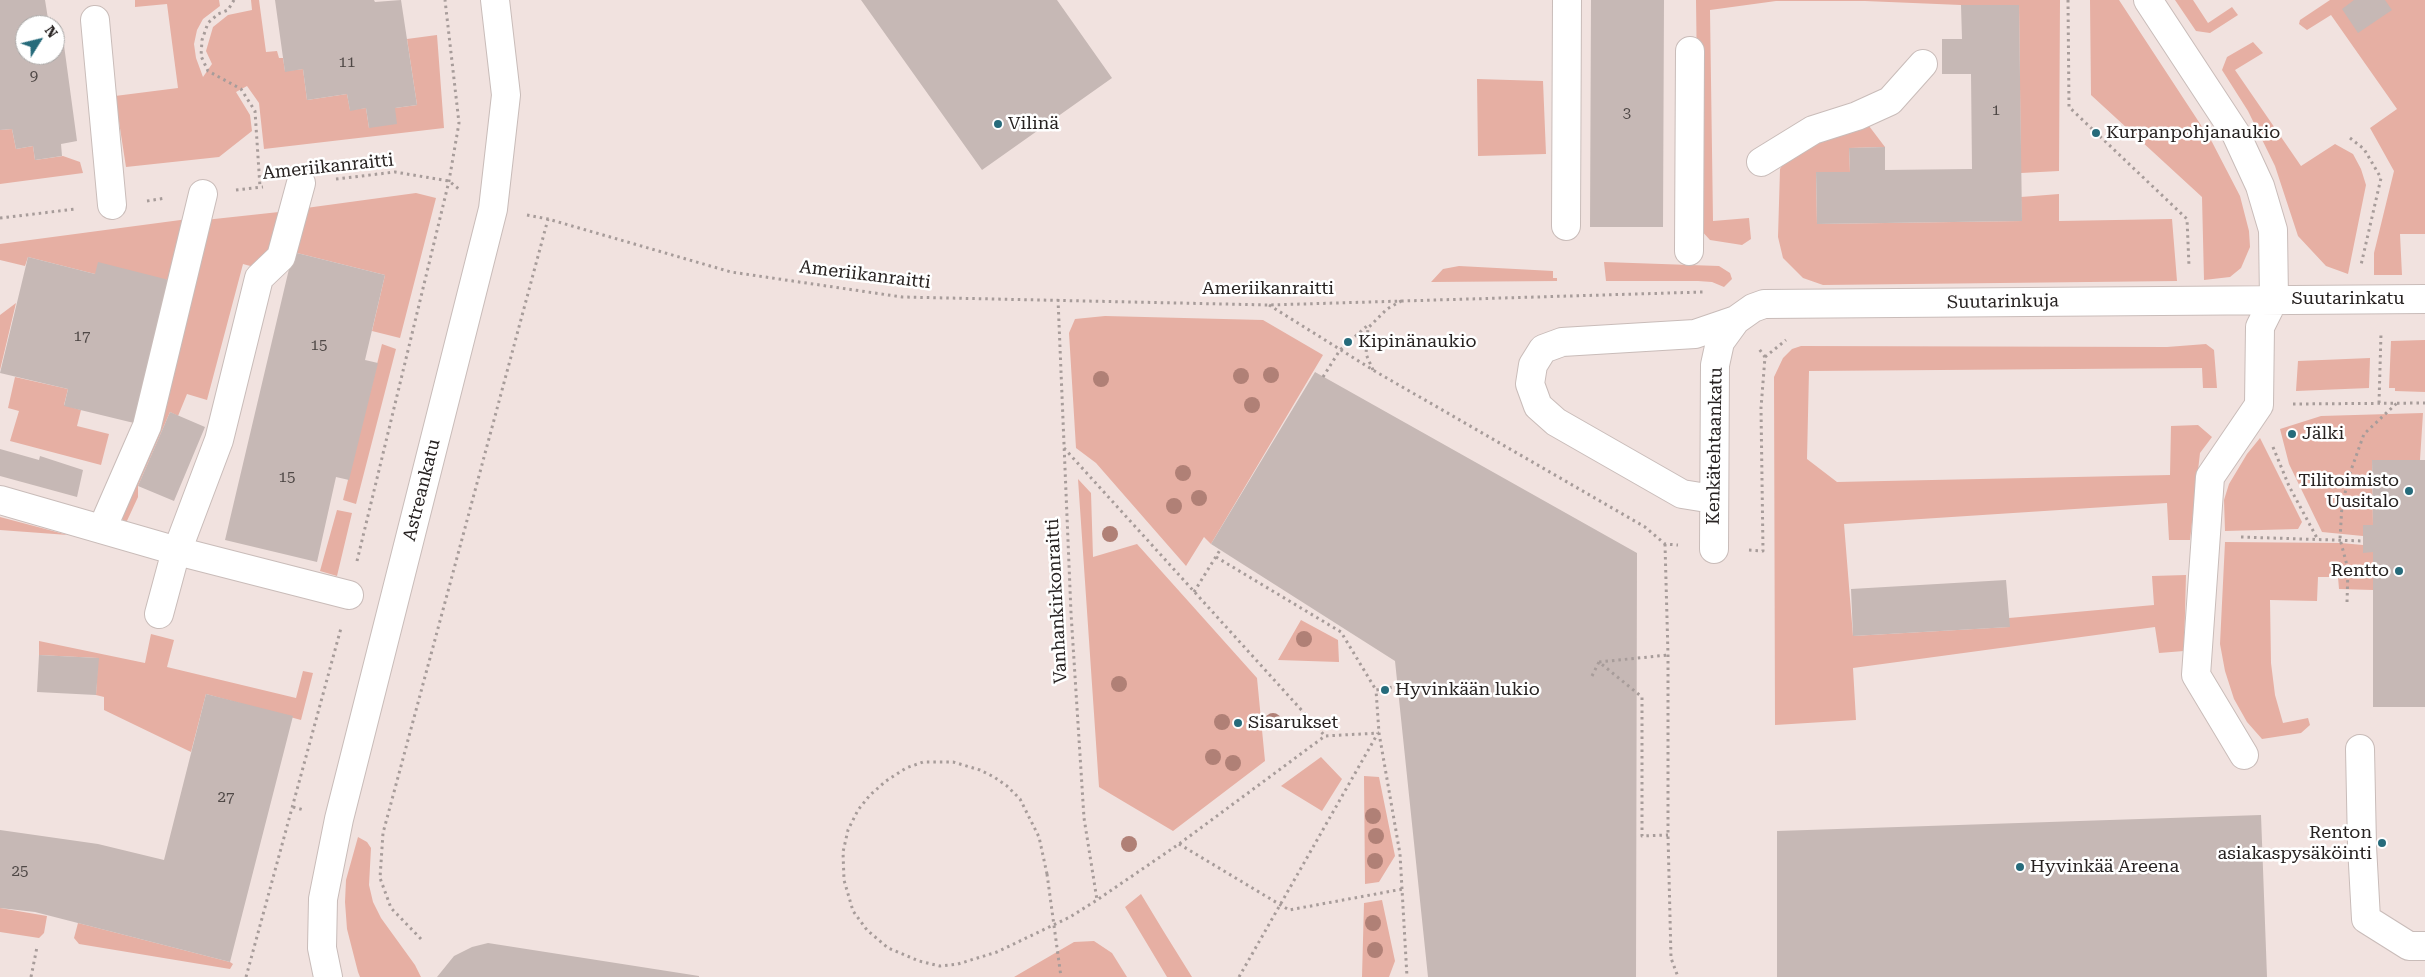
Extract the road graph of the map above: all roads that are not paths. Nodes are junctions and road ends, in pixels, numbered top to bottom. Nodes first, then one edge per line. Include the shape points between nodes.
1 (495, 0) edge
2 (1567, 0) edge
3 (2148, 0) edge
4 (95, 20) dead end
5 (1690, 51) dead end
6 (1923, 64) dead end
7 (1761, 162) dead end
8 (301, 183) road end
9 (203, 194) road end
10 (112, 205) road end
11 (1566, 226) dead end
12 (1689, 251) dead end
13 (2274, 299) junction
14 (2425, 299) edge
15 (1736, 320) junction
16 (1713, 499) junction
17 (0, 500) edge
18 (102, 529) junction
19 (1714, 548) dead end
20 (177, 550) junction
21 (349, 595) dead end
22 (159, 614) dead end
23 (2360, 749) dead end
24 (2244, 755) dead end
25 (2425, 946) edge
26 (328, 977) edge

1 - 26 street, Astreankatu via 506,95 494,209 339,819 323,899 322,948
2 - 11 street
3 - 13 street, Suutarinkatu via 2236,134 2260,186 2273,230
4 - 10 street
5 - 12 street
6 - 7 street via 1890,101 1813,130
8 - 20 street via 281,257 259,278 219,440
9 - 18 street via 147,426
13 - 14 street, Suutarinkatu
13 - 15 street, Suutarinkuja via 1764,304
13 - 24 street via 2260,327 2259,405 2210,477 2196,675
15 - 16 street, Kenkätehtaankatu via 1720,342 1715,364
15 - 16 street via 1695,334 1562,342 1543,348 1533,366 1530,384 1538,406 1556,422 1682,494
16 - 19 street, Kenkätehtaankatu
17 - 18 street
18 - 20 street
20 - 21 street
20 - 22 street
23 - 25 street via 2366,919 2409,946

